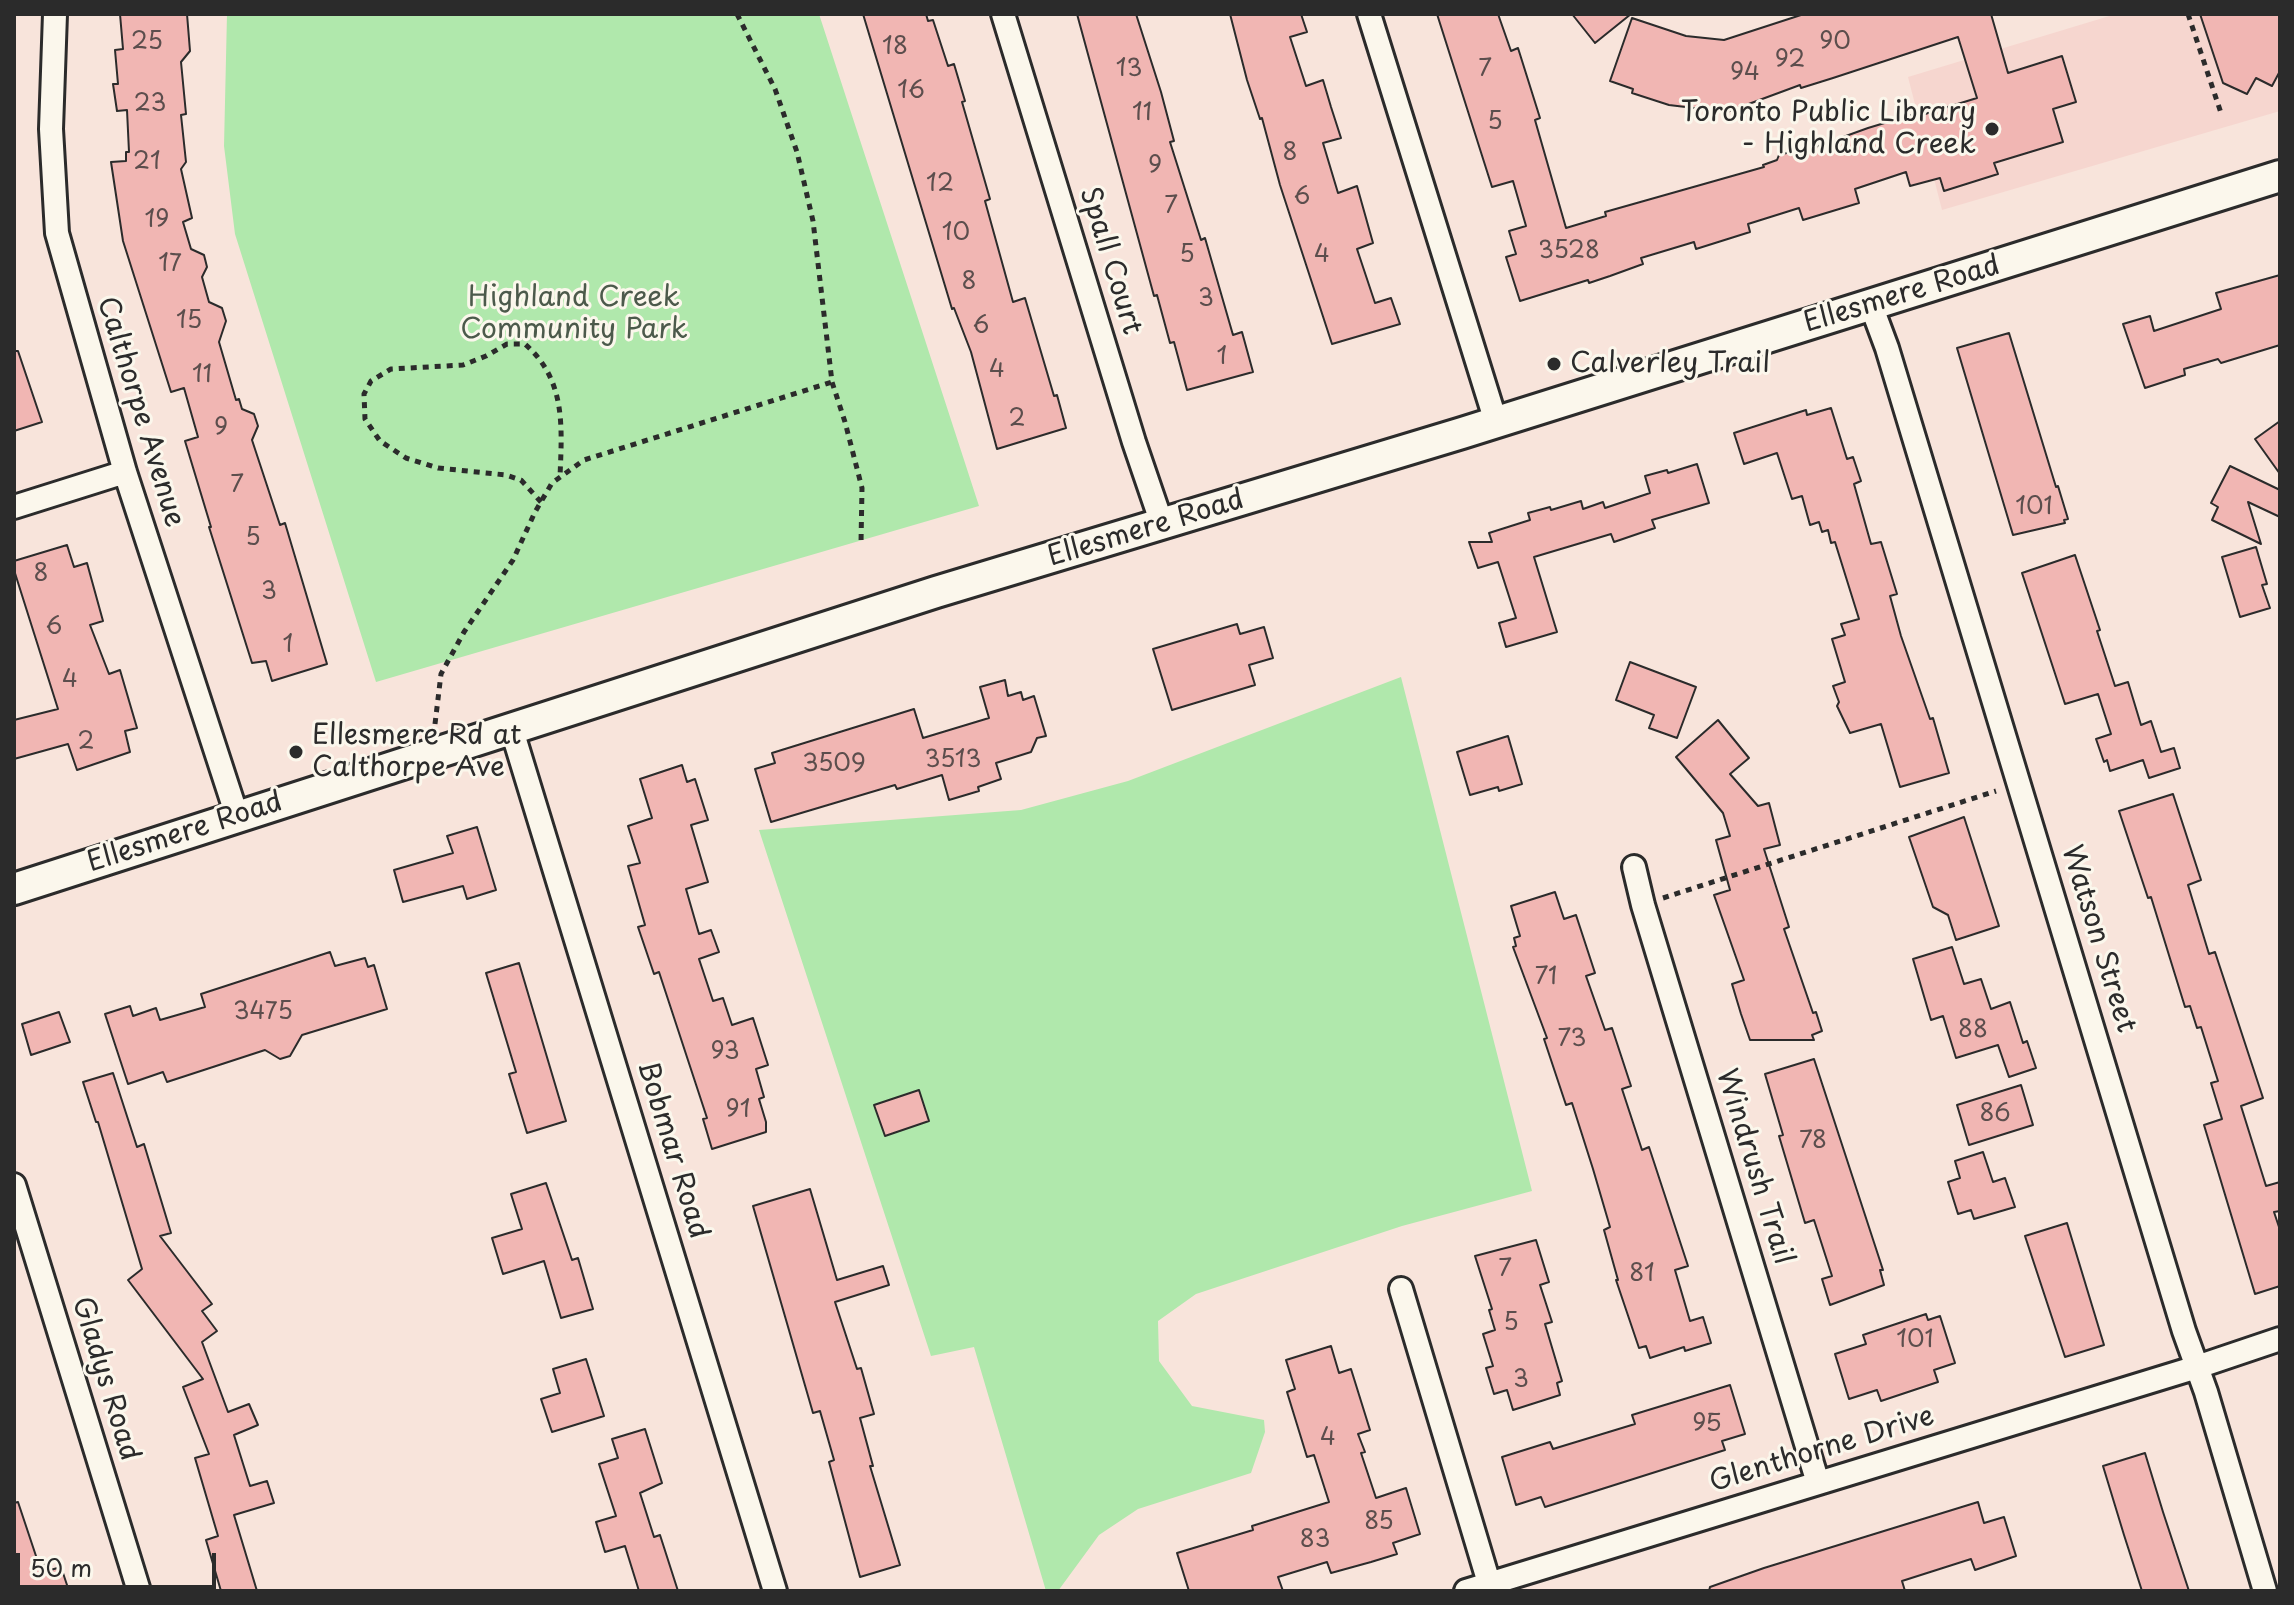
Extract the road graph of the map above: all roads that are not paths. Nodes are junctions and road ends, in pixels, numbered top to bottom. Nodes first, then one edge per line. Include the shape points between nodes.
1 (55, 14) edge
2 (1003, 14) edge
3 (1369, 14) edge
4 (2280, 176) edge
5 (1871, 305) junction
6 (1496, 422) junction
7 (125, 472) junction
8 (14, 507) edge
9 (1162, 524) junction
10 (511, 727) junction
11 (237, 816) junction
12 (1634, 867) dead end
13 (14, 889) edge
14 (14, 1185) edge
15 (1401, 1289) dead end
16 (2280, 1339) edge
17 (2197, 1367) junction
18 (1818, 1483) junction
19 (1489, 1583) junction
20 (139, 1591) edge
21 (775, 1591) edge
22 (1466, 1591) edge
23 (2265, 1591) edge

1 - 7 street, Calthorpe Avenue via 51,129 57,233
2 - 9 street, Spall Court
3 - 6 street
4 - 5 main road, Ellesmere Road
5 - 6 main road, Ellesmere Road
5 - 17 street, Watson Street
6 - 9 main road, Ellesmere Road
7 - 8 street
7 - 11 street, Calthorpe Avenue
9 - 10 main road, Ellesmere Road
10 - 11 main road, Ellesmere Road
10 - 21 street, Bobmar Road
11 - 13 main road, Ellesmere Road
12 - 18 street, Windrush Trail
14 - 20 street, Gladys Road
15 - 19 street
16 - 17 street, Glenthorne Drive
17 - 18 street, Glenthorne Drive
17 - 23 street, Watson Street
18 - 19 street, Glenthorne Drive
19 - 22 street, Glenthorne Drive

